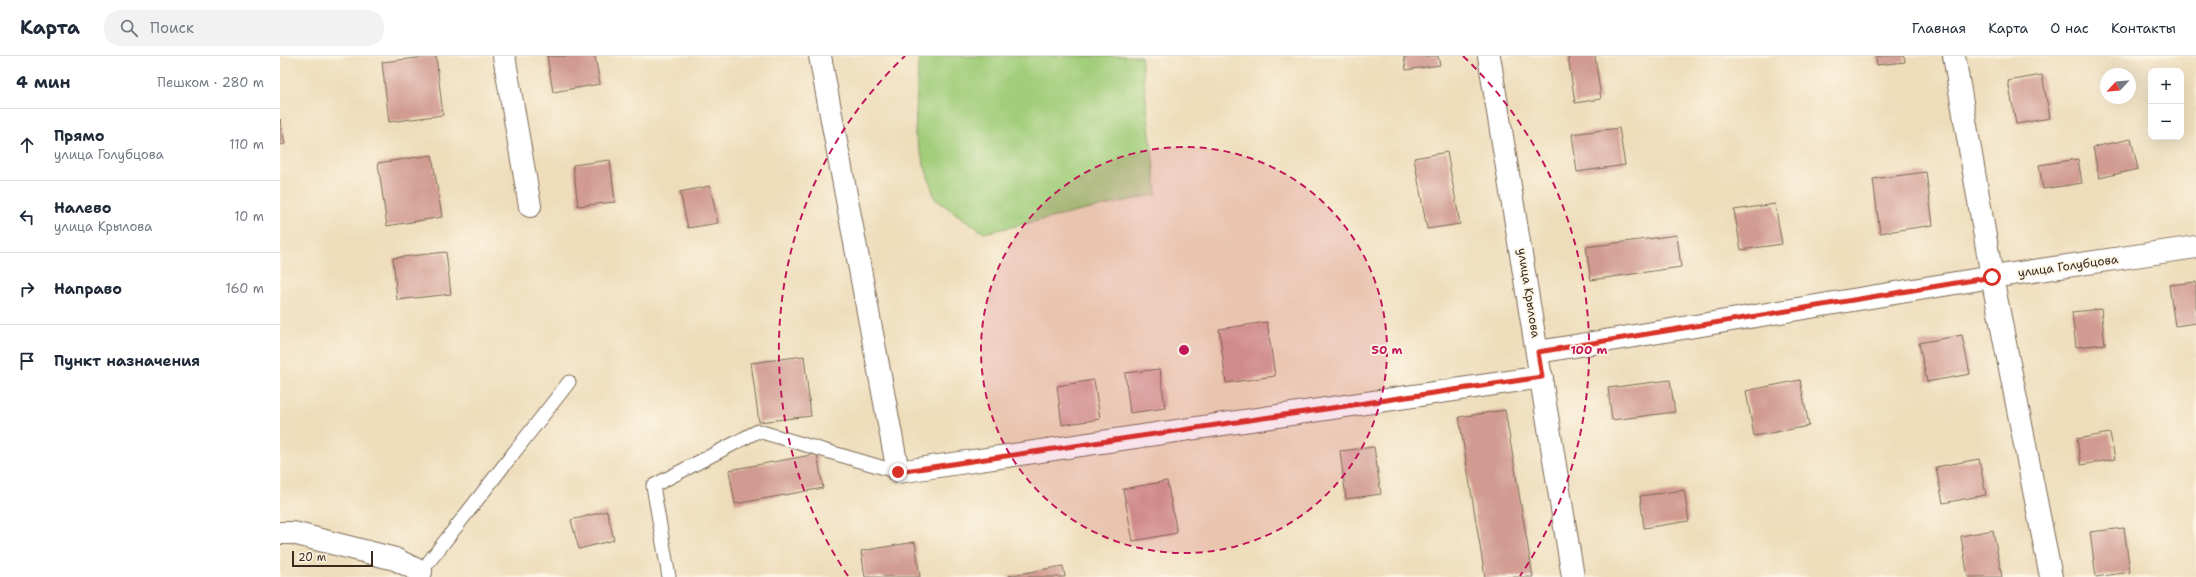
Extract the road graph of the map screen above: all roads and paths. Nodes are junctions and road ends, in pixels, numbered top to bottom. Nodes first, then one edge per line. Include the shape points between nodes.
1 (504, 56) edge
2 (820, 56) edge
3 (1489, 56) edge
4 (1954, 56) edge
5 (530, 206) dead end
6 (2196, 247) edge
7 (1992, 277) junction
8 (1538, 352) junction
9 (1542, 377) junction
10 (569, 382) dead end
11 (898, 472) junction
12 (280, 533) edge
13 (419, 574) edge
14 (669, 577) edge
15 (1573, 577) edge
16 (2051, 577) edge

1 - 5 street
2 - 11 street
3 - 8 street, улица Крылова
4 - 7 street
6 - 7 street, улица Голубцова
7 - 8 street, улица Голубцова
7 - 16 street
8 - 9 street, улица Крылова
9 - 11 street
9 - 15 street, улица Крылова
10 - 13 lane
11 - 14 lane via 758,431 653,486
12 - 13 street via 293,533 395,559

